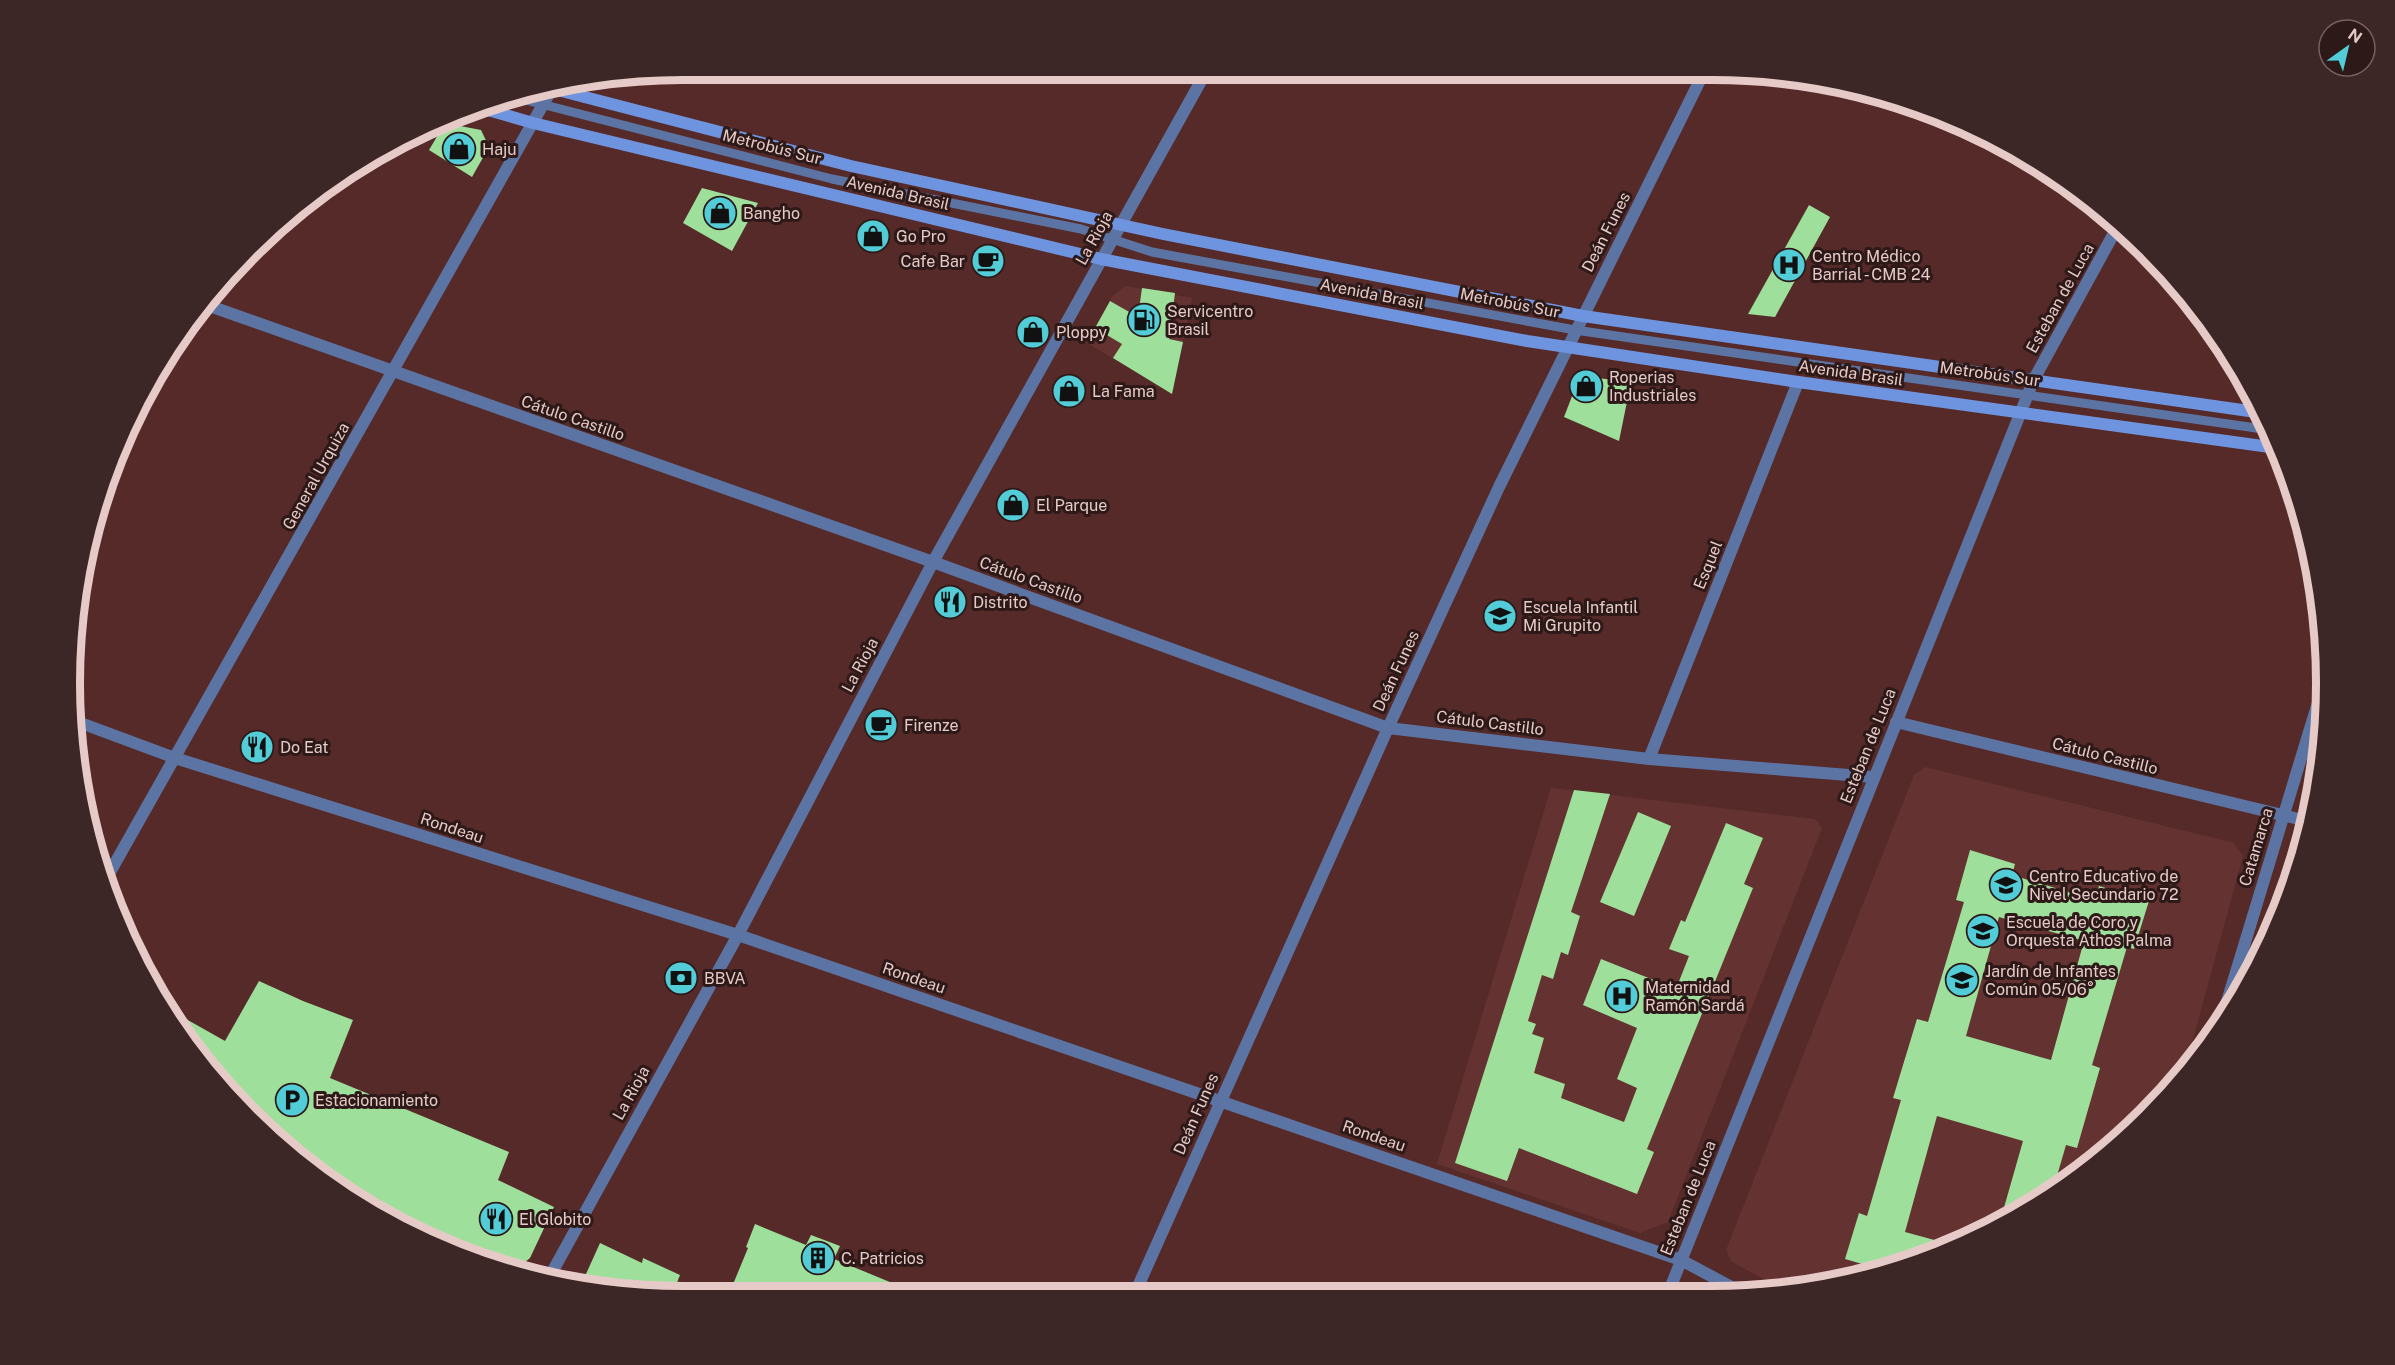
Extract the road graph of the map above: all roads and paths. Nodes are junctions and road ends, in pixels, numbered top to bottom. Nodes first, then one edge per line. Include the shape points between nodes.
1 (1202, 79) edge
2 (1701, 79) edge
3 (566, 91) edge
4 (548, 95) edge
5 (527, 100) edge
6 (544, 104) junction
7 (492, 111) edge
8 (533, 123) junction
9 (1120, 225) junction
10 (2114, 233) edge
11 (1112, 239) junction
12 (1101, 259) junction
13 (211, 307) edge
14 (1583, 316) junction
15 (1575, 330) junction
16 (1566, 348) junction
17 (393, 371) junction
18 (2034, 379) junction
19 (1798, 382) junction
20 (2028, 395) junction
21 (2021, 411) junction
22 (2250, 411) edge
23 (2259, 428) edge
24 (2267, 447) edge
25 (933, 562) junction
26 (2314, 713) edge
27 (1896, 722) junction
28 (81, 723) edge
29 (1388, 728) junction
30 (176, 758) junction
31 (1649, 759) junction
32 (1873, 777) junction
33 (2282, 816) junction
34 (2300, 820) edge
35 (111, 871) edge
36 (738, 935) junction
37 (2229, 993) edge
38 (1221, 1100) junction
39 (1681, 1260) junction
40 (553, 1271) edge
41 (1728, 1285) edge
42 (1138, 1286) edge
43 (1670, 1286) edge

1 - 9 street, La Rioja
2 - 14 street, Deán Funes
3 - 9 main road, Avenida Brasil via 851,166
4 - 6 street, General Urquiza
5 - 6 lane, Metrobús Sur
6 - 8 street, General Urquiza
6 - 11 lane, Metrobús Sur via 832,178 1062,225
7 - 8 main road, Avenida Brasil
8 - 12 main road, Avenida Brasil
8 - 17 street, General Urquiza
9 - 11 street, La Rioja
9 - 14 main road, Avenida Brasil
10 - 18 street, Esteban de Luca
11 - 12 street, La Rioja
11 - 15 lane, Metrobús Sur via 1152,252
12 - 16 main road, Avenida Brasil
12 - 25 street, La Rioja
13 - 17 street, Cátulo Castillo
14 - 15 street, Deán Funes
14 - 18 main road, Avenida Brasil
15 - 16 street, Deán Funes
15 - 20 lane, Metrobús Sur
16 - 19 main road, Avenida Brasil
16 - 29 street, Deán Funes
17 - 25 street, Cátulo Castillo
17 - 30 street, General Urquiza
18 - 20 street, Esteban de Luca
18 - 22 main road, Avenida Brasil
19 - 21 main road, Avenida Brasil
19 - 31 street, Esquel
20 - 21 street, Esteban de Luca
20 - 23 lane, Metrobús Sur
21 - 24 main road, Avenida Brasil
21 - 27 street, Esteban de Luca
25 - 29 street, Cátulo Castillo
25 - 36 street, La Rioja
26 - 33 street, Catamarca
27 - 32 street, Esteban de Luca
27 - 33 street, Cátulo Castillo
28 - 30 street, Rondeau
29 - 31 street, Cátulo Castillo
29 - 38 street, Deán Funes
30 - 35 street, General Urquiza
30 - 36 street, Rondeau
31 - 32 street, Cátulo Castillo
32 - 39 street, Esteban de Luca
33 - 34 street, Cátulo Castillo
33 - 37 street, Catamarca
36 - 38 street, Rondeau
36 - 40 street, La Rioja
38 - 39 street, Rondeau
38 - 42 street, Deán Funes
39 - 41 street, Rondeau
39 - 43 street, Esteban de Luca

